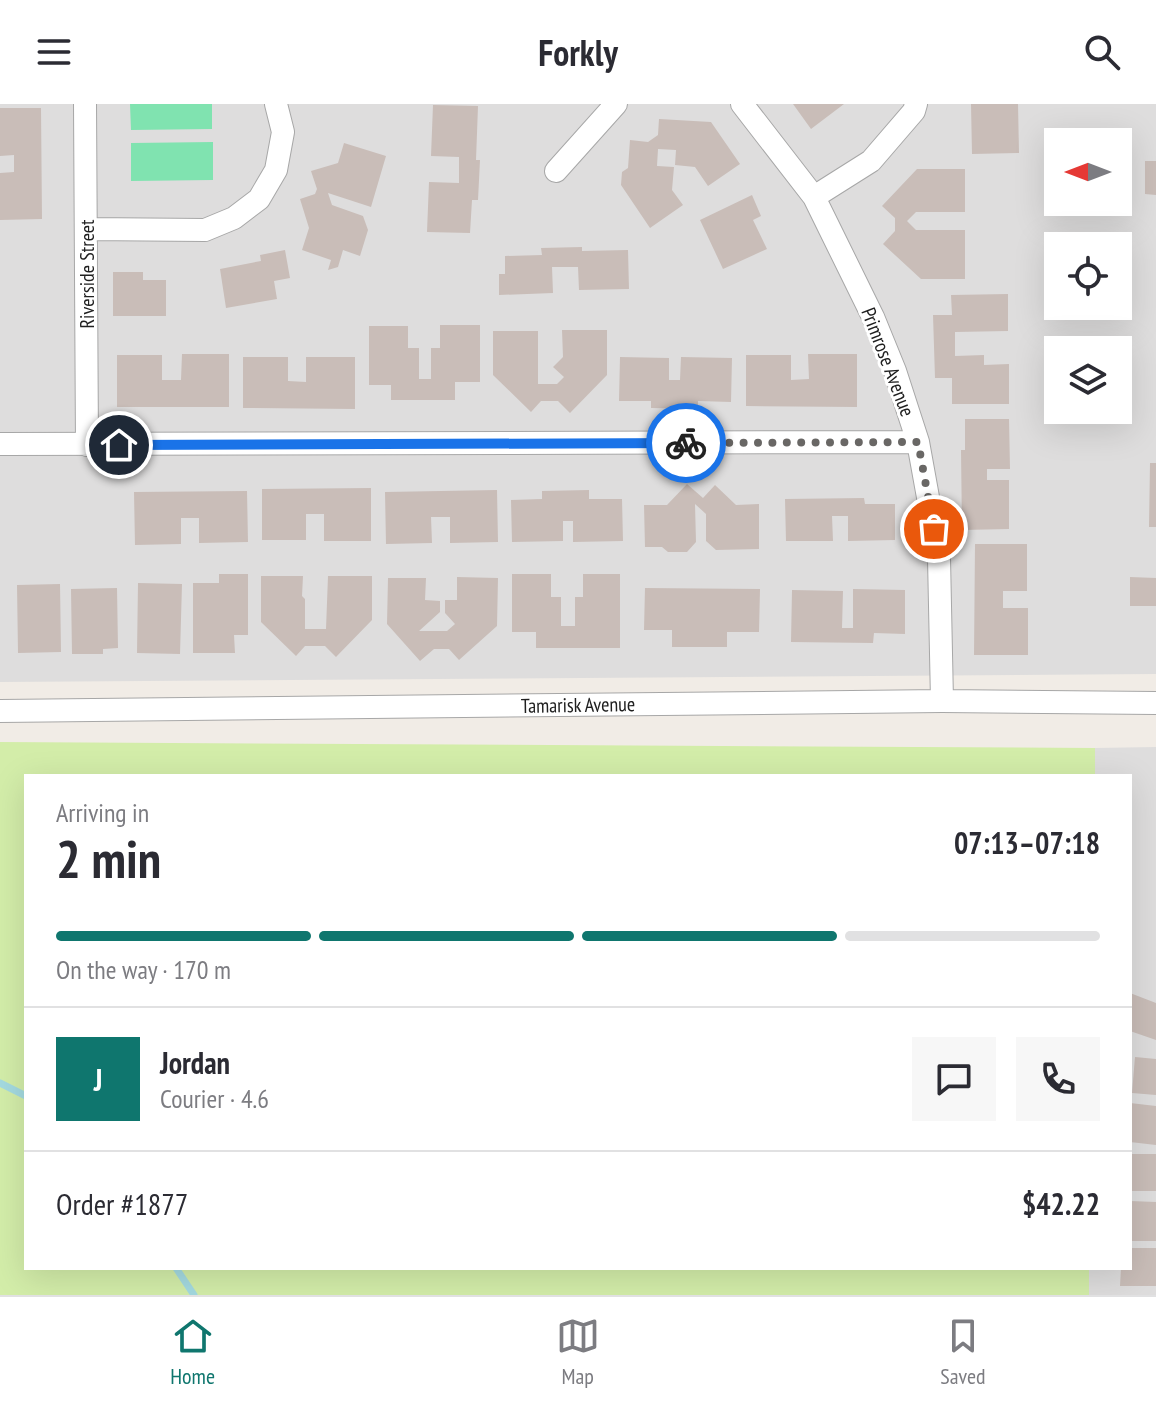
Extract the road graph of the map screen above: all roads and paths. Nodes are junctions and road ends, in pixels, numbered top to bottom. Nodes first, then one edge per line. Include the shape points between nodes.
1 (85, 104) edge
2 (276, 104) edge
3 (616, 104) edge
4 (742, 104) edge
5 (916, 104) edge
6 (556, 171) dead end
7 (814, 197) junction
8 (87, 229) junction
9 (918, 442) junction
10 (0, 444) edge
11 (87, 445) junction
12 (942, 701) junction
13 (1156, 703) edge
14 (0, 711) edge

1 - 8 street, Riverside Street
2 - 8 street via 283,132 276,170 259,199 234,218 205,230
3 - 6 street
4 - 7 street, Primrose Avenue
5 - 7 street via 871,161
7 - 9 street, Primrose Avenue via 873,317
8 - 11 street, Riverside Street
9 - 11 street
9 - 12 street, Primrose Avenue via 939,558
10 - 11 street
12 - 13 street, Tamarisk Avenue
12 - 14 street, Tamarisk Avenue

